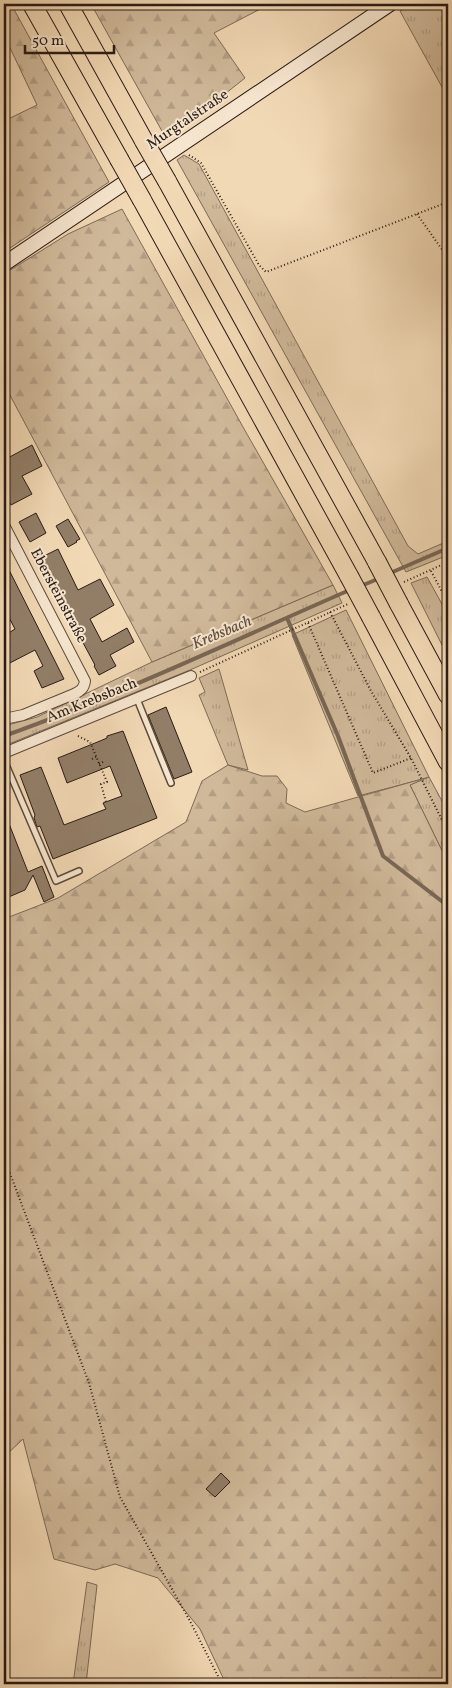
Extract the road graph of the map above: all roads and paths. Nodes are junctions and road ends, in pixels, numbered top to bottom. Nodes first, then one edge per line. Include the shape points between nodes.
1 (32, 4) edge
2 (68, 4) edge
3 (390, 4) edge
4 (177, 148) junction
5 (448, 202) edge
6 (417, 214) junction
7 (448, 258) edge
8 (4, 264) edge
9 (4, 524) edge
10 (448, 562) edge
11 (448, 603) edge
12 (308, 622) junction
13 (191, 676) joint
14 (448, 695) edge
15 (136, 699) junction
16 (4, 719) edge
17 (72, 725) junction
18 (4, 753) edge
19 (96, 757) junction
20 (411, 758) junction
21 (92, 759) dead end
22 (4, 760) edge
23 (105, 761) dead end
24 (448, 762) edge
25 (99, 764) junction
26 (171, 783) dead end
27 (106, 802) dead end
28 (448, 832) edge
29 (79, 871) dead end
30 (4, 1149) edge
31 (222, 1684) edge

1 - 24 highway, bridge via 349,576
2 - 14 highway, bridge
3 - 4 main road, Murgtalstraße
4 - 6 path via 201,163 258,265 266,272
4 - 8 main road, Murgtalstraße
5 - 6 path
6 - 7 path
9 - 16 street, Ebersteinstraße via 85,681 81,691 31,712
10 - 11 path via 431,571
12 - 13 path
12 - 20 path via 330,612
12 - 20 path via 373,773
13 - 15 street, Am Krebsbach
15 - 17 street, Am Krebsbach
15 - 26 lane
17 - 18 street, Am Krebsbach
17 - 19 path via 76,735 90,742
19 - 21 path
19 - 25 path
20 - 28 path
22 - 29 lane via 56,881
23 - 25 path
25 - 27 path via 107,782 101,784
30 - 31 path via 8,1168 89,1383 120,1498

